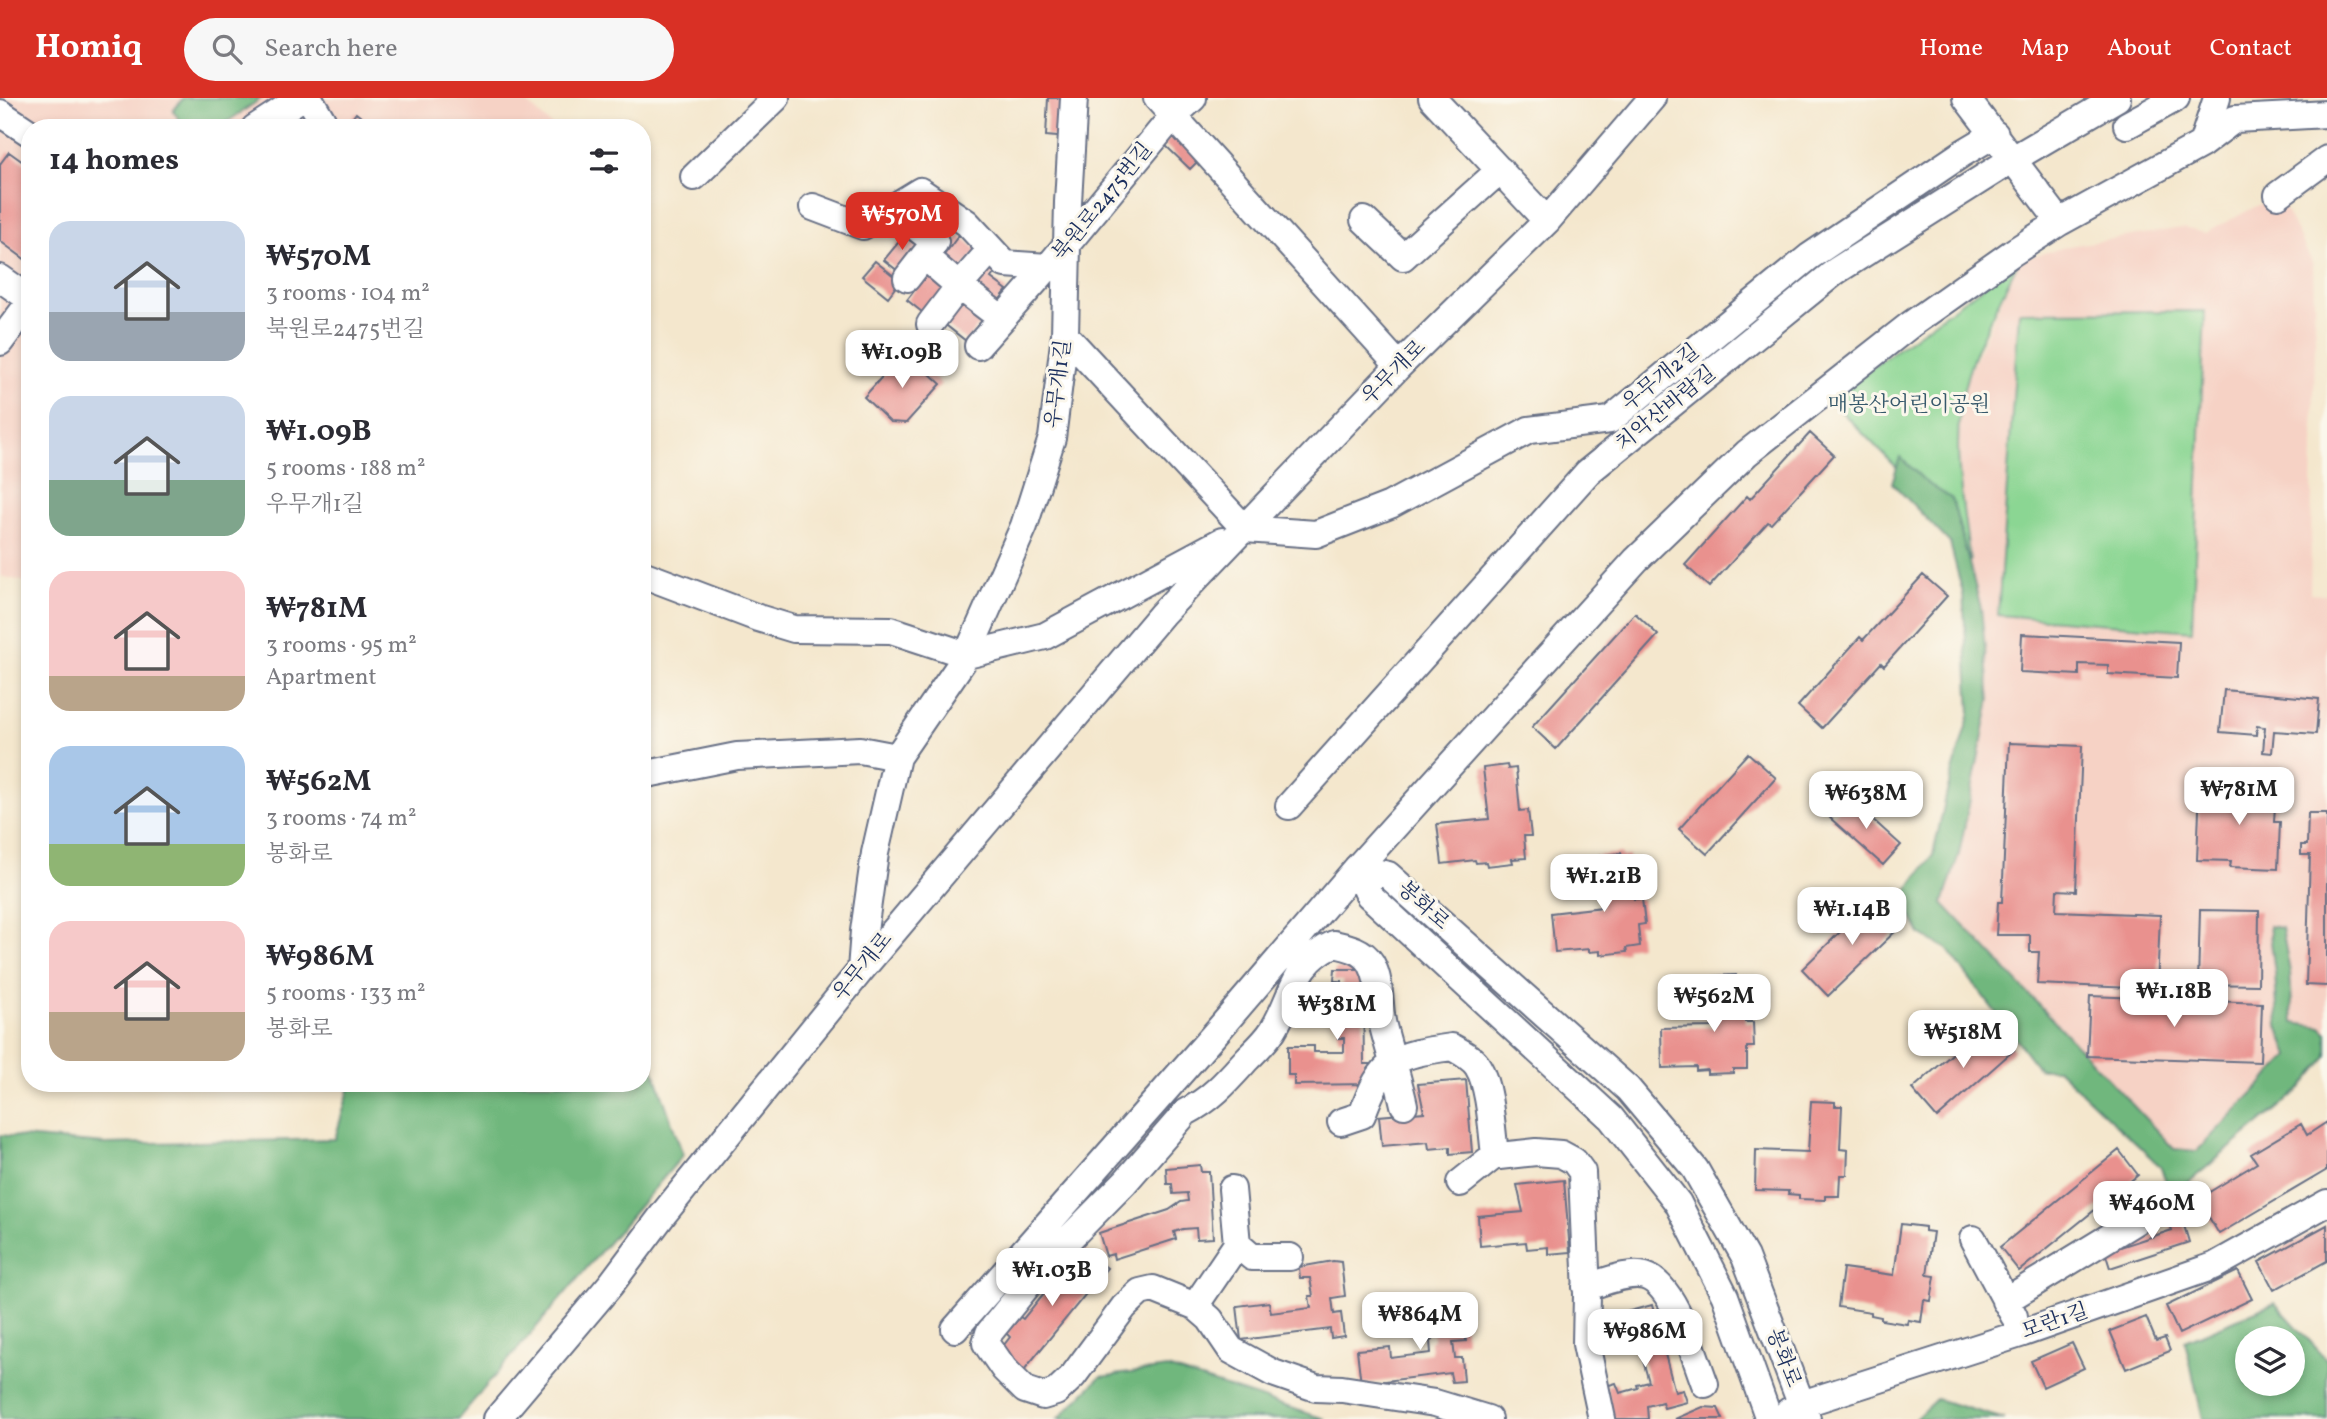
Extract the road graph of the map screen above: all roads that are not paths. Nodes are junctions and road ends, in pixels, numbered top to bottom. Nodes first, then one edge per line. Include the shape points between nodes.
1 (300, 98) edge
2 (309, 98) edge
3 (776, 98) edge
4 (1074, 98) edge
5 (1193, 98) edge
6 (1432, 98) edge
7 (1652, 98) edge
8 (1966, 98) edge
9 (2117, 98) edge
10 (2176, 98) edge
11 (2224, 105) edge
12 (1165, 107) edge
13 (0, 113) edge
14 (2327, 114) edge
15 (268, 119) edge
16 (321, 119) edge
17 (2127, 125) dead end
18 (21, 127) edge
19 (1995, 134) junction
20 (2013, 159) junction
21 (2327, 159) edge
22 (1500, 170) junction
23 (694, 177) dead end
24 (2278, 195) dead end
25 (813, 207) dead end
26 (1364, 220) dead end
27 (1547, 220) junction
28 (909, 222) dead end
29 (2060, 222) junction
30 (1067, 244) junction
31 (986, 255) dead end
32 (924, 256) junction
33 (1048, 267) junction
34 (0, 278) edge
35 (907, 278) dead end
36 (960, 286) junction
37 (21, 294) edge
38 (21, 313) edge
39 (1001, 318) junction
40 (930, 324) dead end
41 (1065, 335) junction
42 (0, 342) edge
43 (978, 345) dead end
44 (1399, 366) junction
45 (1245, 529) junction
46 (651, 577) edge
47 (967, 654) junction
48 (897, 757) junction
49 (651, 773) edge
50 (1289, 806) dead end
51 (1357, 868) junction
52 (861, 970) junction
53 (1394, 1060) junction
54 (1404, 1105) dead end
55 (1341, 1122) dead end
56 (1495, 1155) junction
57 (1460, 1183) dead end
58 (1232, 1189) dead end
59 (2327, 1203) edge
60 (2144, 1216) dead end
61 (1973, 1239) dead end
62 (1237, 1244) junction
63 (1290, 1257) dead end
64 (1587, 1287) junction
65 (2006, 1301) junction
66 (1195, 1306) junction
67 (955, 1329) dead end
68 (2023, 1333) junction
69 (1705, 1384) dead end
70 (1805, 1412) edge
71 (497, 1419) edge
72 (1488, 1419) edge
73 (1602, 1419) edge
74 (1771, 1419) edge

1 - 15 street
2 - 16 street
3 - 23 street
4 - 30 street, 우무개1길
5 - 12 street, 북원로2475번길
6 - 22 street
7 - 27 street, 우무개로
8 - 19 street
9 - 20 street, 치악산바람길
10 - 17 street
11 - 14 street
11 - 29 street via 2202,144
12 - 30 street, 북원로2475번길
12 - 44 street
13 - 18 street
19 - 20 street
19 - 45 street, 우무개2길 via 1808,257 1610,420 1529,430 1390,505 1316,534
20 - 29 street
20 - 50 street, 치악산바람길 via 1836,271 1588,472
21 - 24 street
22 - 26 street via 1403,257
22 - 27 street
25 - 33 street, 북원로2475번길 via 863,226 920,191 967,223 1005,264
27 - 44 street, 우무개로
28 - 32 street via 935,242
29 - 51 street via 1910,325 1747,453 1636,560
30 - 33 street, 북원로2475번길
30 - 41 street, 우무개1길
31 - 36 street
32 - 35 street
32 - 36 street
33 - 39 street
34 - 37 street
36 - 39 street
36 - 40 street
38 - 42 street
39 - 43 street
41 - 45 street
41 - 47 street, 우무개1길 via 1052,438 1024,526
44 - 45 street, 우무개로
45 - 47 street via 1045,636
45 - 52 street, 우무개로 via 1162,614
46 - 47 street via 794,629 891,630
47 - 48 street, 우무개1길
48 - 49 street via 860,750 737,757
48 - 52 street via 875,853
51 - 67 street
51 - 70 street, 봉화로 via 1388,875 1628,1088 1662,1129 1695,1170 1745,1257
51 - 74 street, 봉화로 via 1369,895 1611,1118 1678,1203 1726,1296
52 - 71 street, 우무개로 via 611,1284
53 - 54 street
53 - 55 street via 1371,1090 1362,1115
53 - 56 street via 1452,1047 1472,1061 1488,1097
53 - 66 street via 1370,963 1362,953 1334,944 1317,951 1302,968 1272,1032 1227,1083 1186,1112 1049,1259 989,1333 986,1343 1012,1378 1043,1396 1056,1392 1073,1377 1140,1292 1153,1289
56 - 57 street
56 - 64 street via 1560,1154 1582,1172
58 - 62 street
59 - 68 street, 모란1길 via 2214,1266
60 - 65 street
61 - 65 street
62 - 63 street via 1252,1257
62 - 66 street
64 - 69 street via 1626,1277 1645,1276 1656,1282 1670,1295
64 - 73 street via 1586,1344
65 - 68 street
66 - 72 street via 1231,1350 1273,1373 1316,1388 1435,1403
68 - 70 street, 모란1길
70 - 74 street, 모란1길

